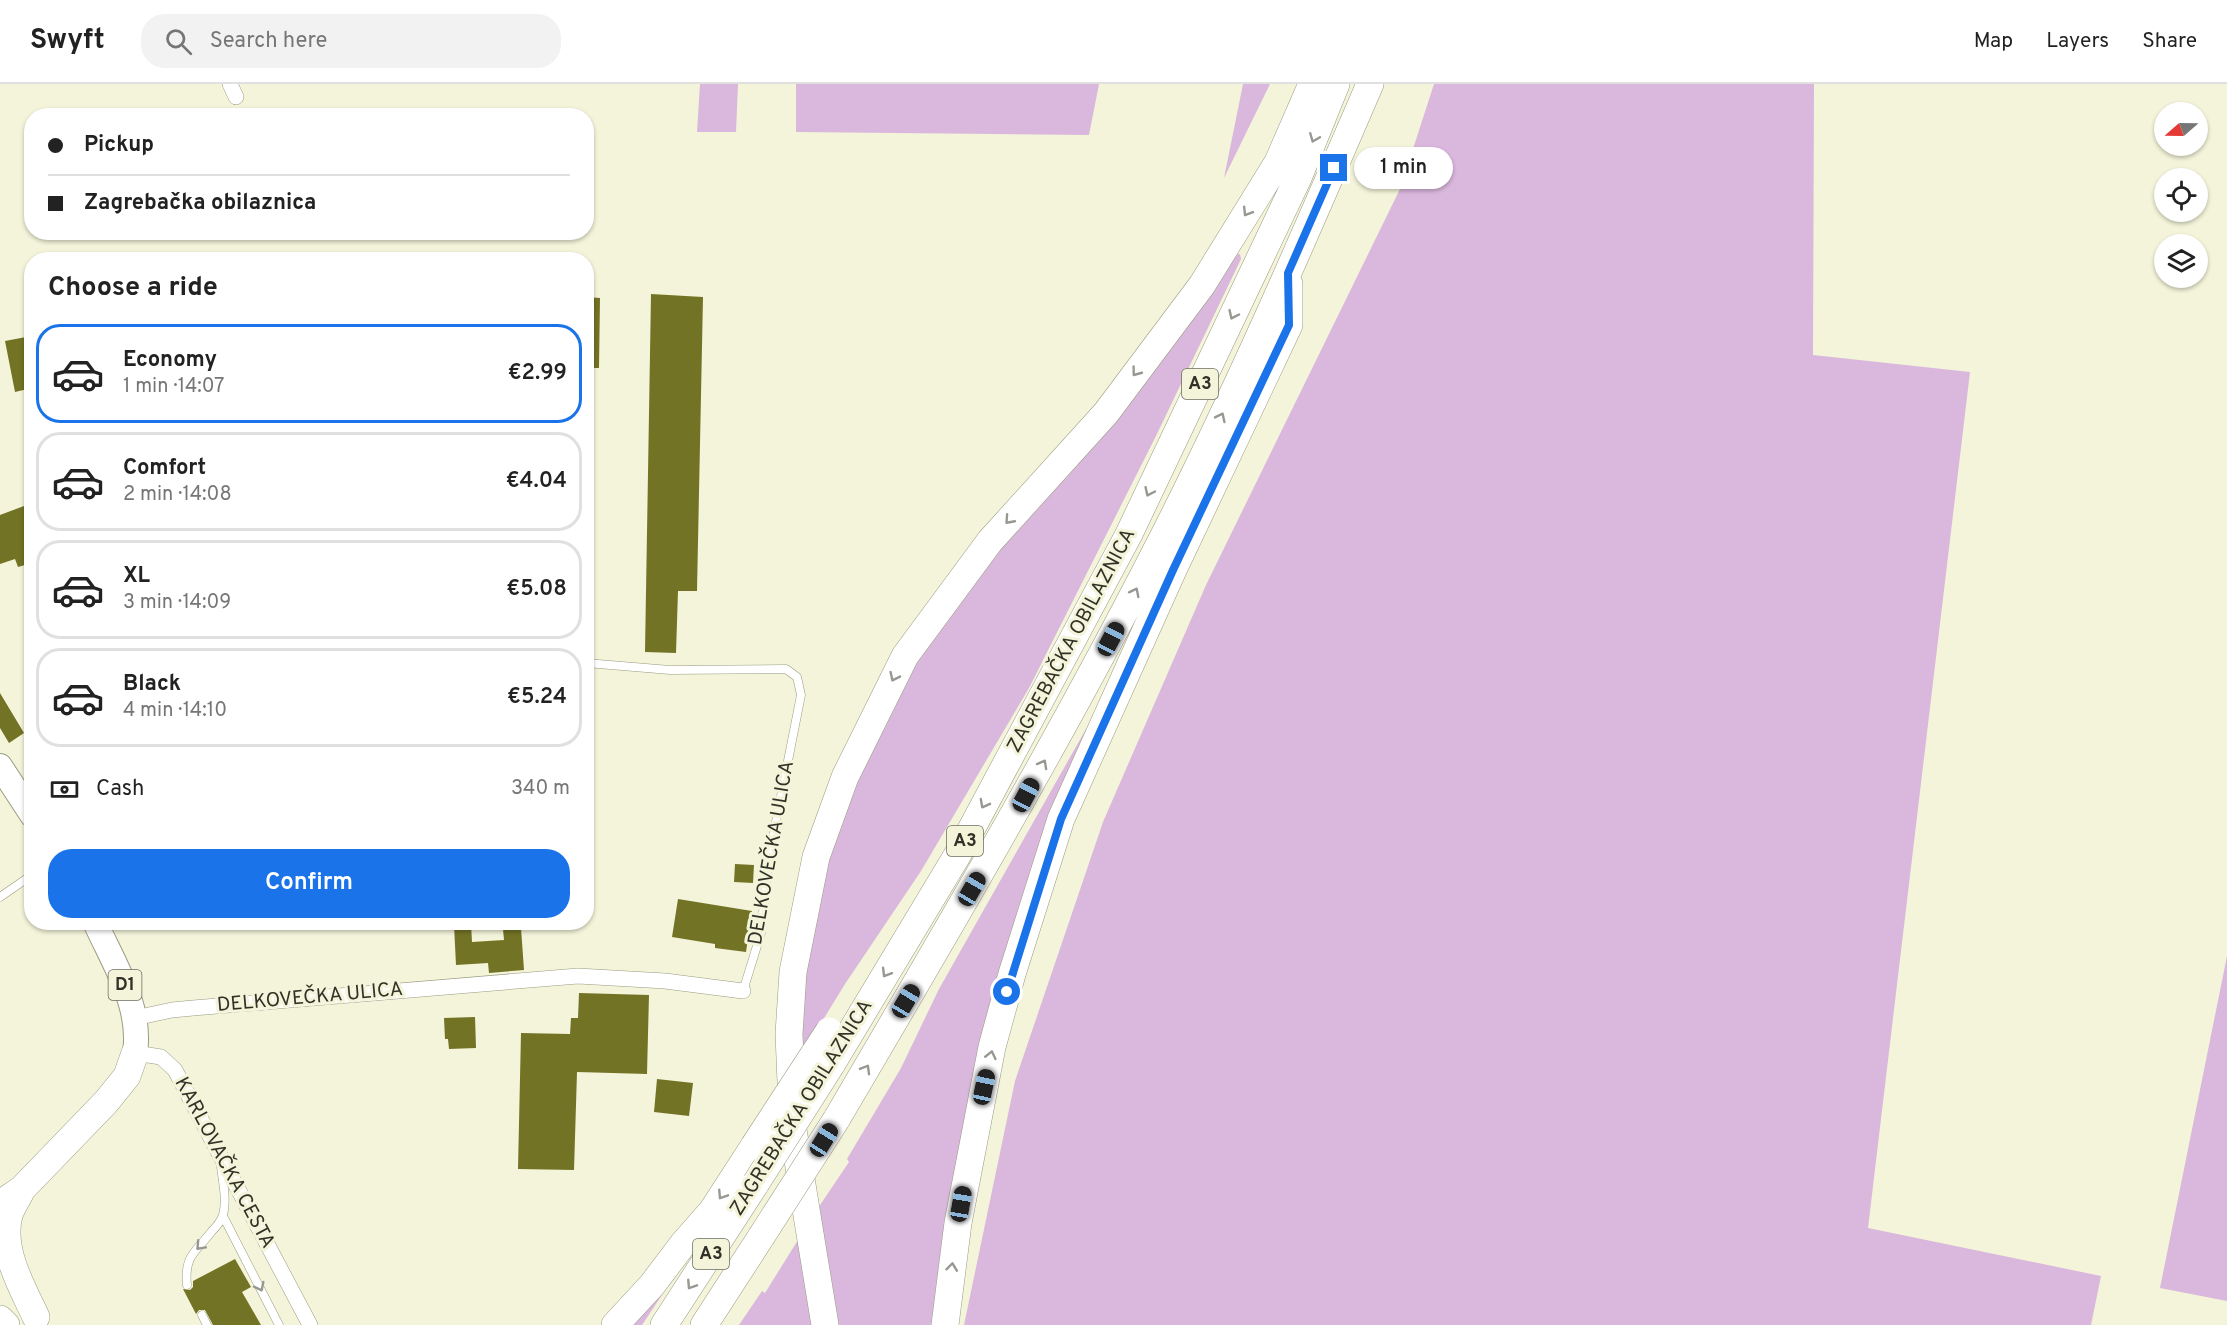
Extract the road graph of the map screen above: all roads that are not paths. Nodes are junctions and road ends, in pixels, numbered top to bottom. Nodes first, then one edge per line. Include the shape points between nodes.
1 (1312, 84) edge
2 (1336, 84) edge
3 (1370, 84) edge
4 (1288, 273) junction
5 (594, 664) edge
6 (0, 766) edge
7 (24, 803) edge
8 (24, 880) edge
9 (0, 897) edge
10 (99, 930) edge
11 (743, 991) joint
12 (870, 999) junction
13 (135, 1018) junction
14 (135, 1053) junction
15 (218, 1154) junction
16 (22, 1190) junction
17 (0, 1204) edge
18 (223, 1216) junction
19 (762, 1237) junction
20 (0, 1281) edge
21 (187, 1285) dead end
22 (202, 1315) dead end
23 (0, 1319) edge
24 (40, 1321) edge
25 (6, 1325) edge
26 (207, 1325) edge
27 (279, 1325) edge
28 (310, 1325) edge
29 (615, 1325) edge
30 (664, 1325) edge
31 (704, 1325) edge
32 (722, 1325) edge
33 (825, 1325) edge
34 (945, 1325) edge

1 -> 33 highway via 1278,162 1202,285 1106,413 990,541 905,656 845,777 816,857 793,972 789,1034 793,1130
2 -> 12 highway, ZAGREBAČKA OBILAZNICA / A3 via 1298,178 1129,534 958,854
3 - 4 highway, ZAGREBAČKA OBILAZNICA / A3
19 -> 4 highway, ZAGREBAČKA OBILAZNICA / A3, bridge via 836,1120 1010,823 1157,549
34 -> 4 highway via 957,1223 992,1047 1061,819 1289,325
5 - 11 lane, DELKOVEČKA ULICA via 670,670 786,669 797,677 801,695 768,862 760,933
6 - 7 main road
8 - 9 lane
10 - 13 main road, D1
11 - 13 street, DELKOVEČKA ULICA via 578,976 193,1008
12 -> 29 highway, bridge via 829,1030 712,1211
12 -> 30 highway, ZAGREBAČKA OBILAZNICA / A3, bridge
13 - 14 main road, D1
14 - 15 street, KARLOVAČKA CESTA via 156,1055 171,1064
14 - 16 highway via 122,1084
15 - 18 lane via 224,1188
15 - 28 street, KARLOVAČKA CESTA
16 - 17 highway
16 - 24 highway via 9,1214 6,1247
18 -> 21 lane via 190,1256
18 -> 27 lane
19 - 31 highway, ZAGREBAČKA OBILAZNICA / A3
19 - 32 highway via 759,1266
20 - 24 highway
22 - 26 lane
23 - 25 highway

